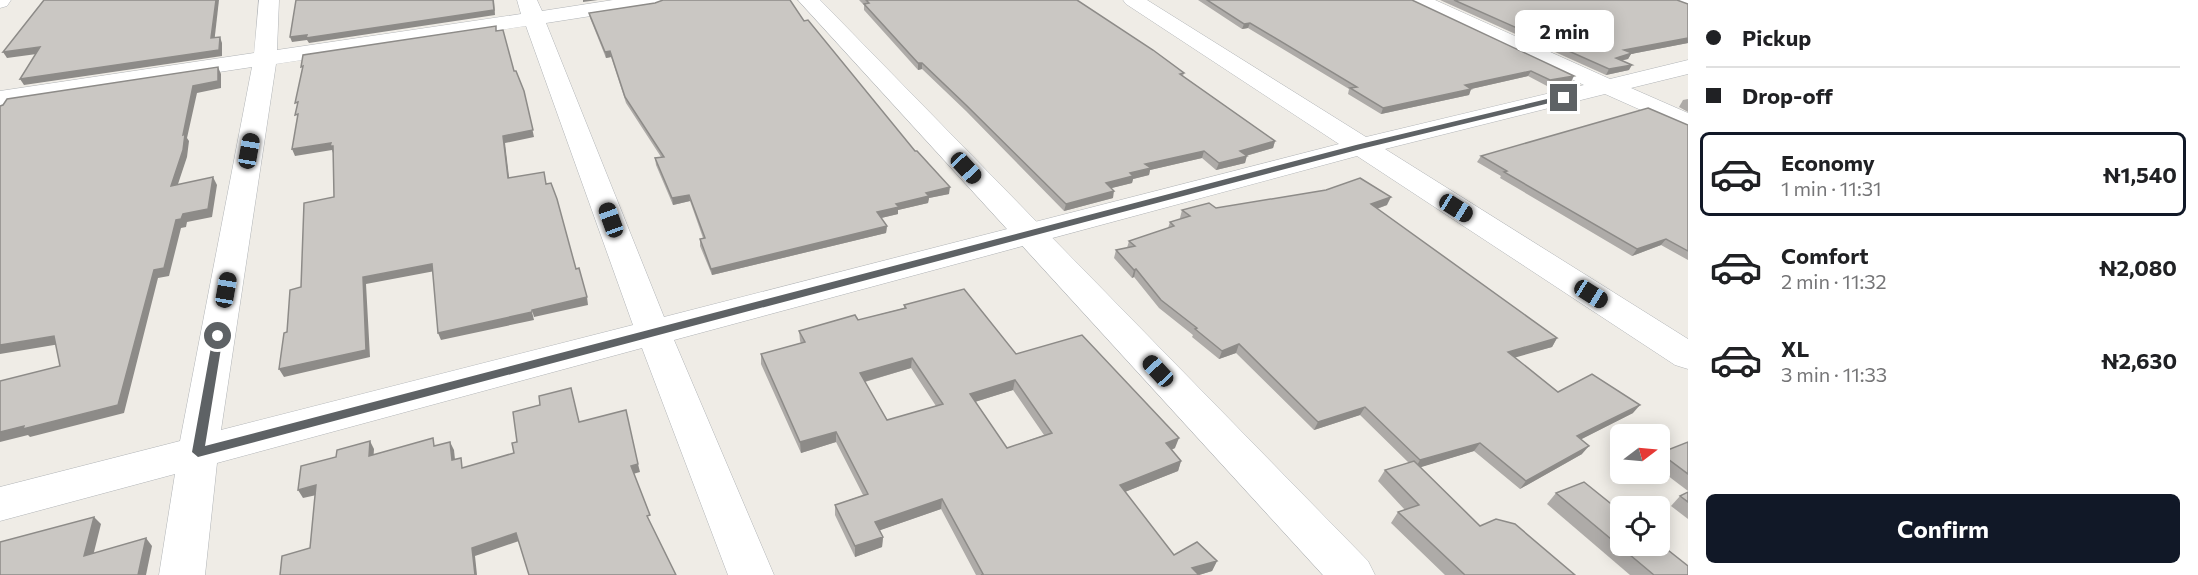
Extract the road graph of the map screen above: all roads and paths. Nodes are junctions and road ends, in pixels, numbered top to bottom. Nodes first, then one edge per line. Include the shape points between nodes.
1 (269, 0) edge
2 (655, 0) edge
3 (808, 0) edge
4 (1132, 0) edge
5 (1418, 0) edge
6 (1682, 0) edge
7 (1688, 2) edge
8 (532, 10) edge
9 (265, 58) junction
10 (1688, 67) edge
11 (1609, 87) junction
12 (0, 98) edge
13 (1688, 123) edge
14 (1359, 147) junction
15 (1029, 235) junction
16 (653, 332) junction
17 (1688, 356) edge
18 (198, 452) junction
19 (0, 504) edge
20 (182, 575) edge
21 (751, 575) edge
22 (1352, 575) edge

1 - 9 street
2 - 8 street
3 - 15 street
4 - 14 street
5 - 11 street
6 - 7 street
8 - 9 street
8 - 16 street
9 - 12 street
9 - 18 street
10 - 11 street
11 - 13 street
11 - 14 street
14 - 15 street
14 - 17 street
15 - 16 street
15 - 22 street
16 - 18 street
16 - 21 street
18 - 19 street
18 - 20 street

